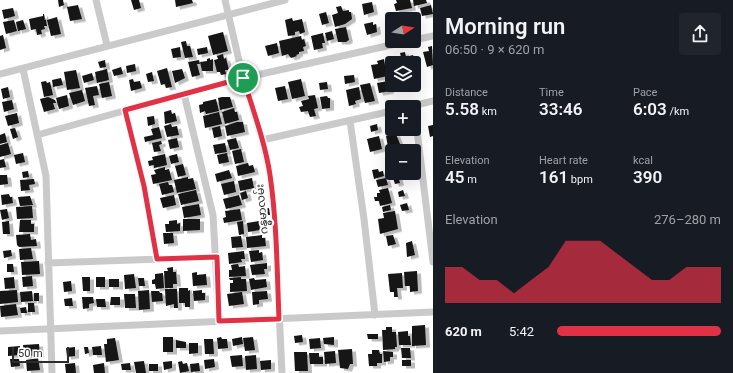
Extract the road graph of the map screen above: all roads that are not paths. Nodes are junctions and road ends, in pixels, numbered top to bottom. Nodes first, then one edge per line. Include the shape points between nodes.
1 (96, 0) edge
2 (225, 0) edge
3 (284, 0) edge
4 (227, 14) junction
5 (433, 36) edge
6 (421, 39) edge
7 (107, 45) junction
8 (385, 46) edge
9 (23, 69) junction
10 (0, 74) edge
11 (243, 78) junction
12 (184, 94) junction
13 (433, 101) edge
14 (421, 104) edge
15 (125, 110) junction
16 (385, 112) edge
17 (350, 120) junction
18 (37, 135) junction
19 (415, 136) edge
20 (262, 140) junction
21 (217, 257) junction
22 (157, 259) junction
23 (433, 262) edge
24 (48, 263) junction
25 (433, 312) edge
26 (375, 315) junction
27 (279, 319) junction
28 (219, 321) junction
29 (50, 328) junction
30 (0, 331) edge
31 (52, 373) edge
32 (282, 373) edge

1 - 7 street
2 - 4 street, ဂန္ဓမာလမ်း
3 - 4 street
4 - 7 street
4 - 11 street, ဂန္ဓမာလမ်း
5 - 6 street
7 - 9 street
8 - 11 street
9 - 10 street
9 - 18 street
11 - 12 street
11 - 20 street, ဂန္ဓမာလမ်း
12 - 15 street
12 - 21 street via 213,215
13 - 14 street
15 - 18 street
15 - 22 street via 144,186
16 - 17 street
17 - 20 street
17 - 26 street
18 - 24 street via 46,176
19 - 23 street
20 - 27 street, ဂန္ဓမာလမ်း via 270,175 276,225
21 - 22 street
21 - 28 street
22 - 24 street
24 - 29 street
25 - 26 street
26 - 27 street
27 - 28 street
27 - 32 street, ဂန္ဓမာလမ်း
28 - 29 street
29 - 30 street
29 - 31 street

